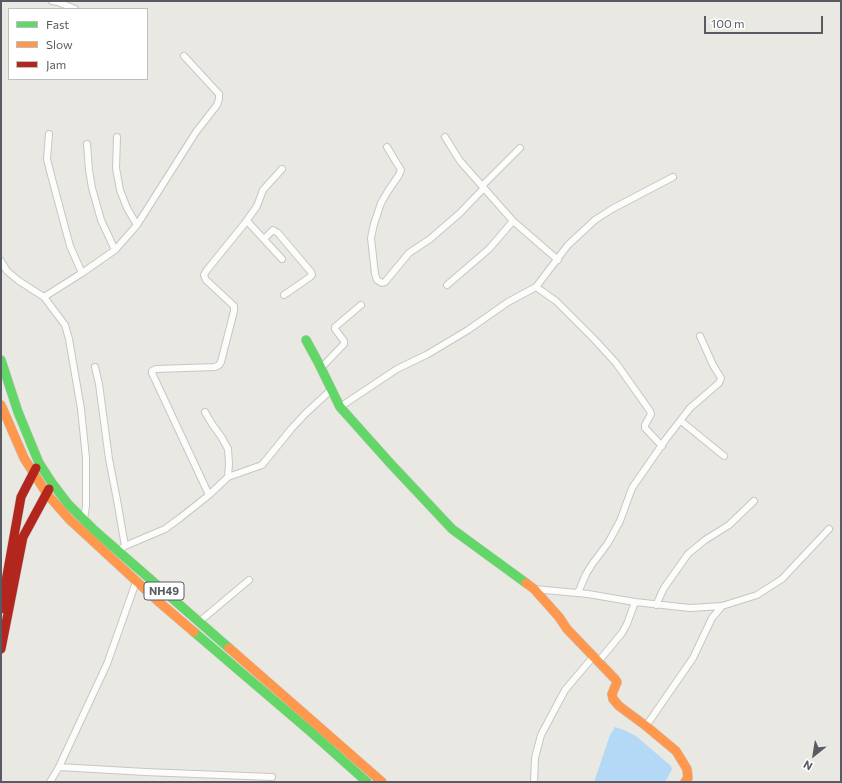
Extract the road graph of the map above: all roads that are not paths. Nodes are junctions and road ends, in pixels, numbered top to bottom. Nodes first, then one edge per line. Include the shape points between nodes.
1 (56, 1) edge
2 (73, 8) edge
3 (184, 56) dead end
4 (49, 134) dead end
5 (117, 137) dead end
6 (445, 137) dead end
7 (88, 144) dead end
8 (387, 147) dead end
9 (520, 148) dead end
10 (282, 169) dead end
11 (673, 177) dead end
12 (483, 187) junction
13 (246, 221) junction
14 (513, 221) junction
15 (138, 225) junction
16 (264, 239) junction
17 (115, 250) junction
18 (282, 259) dead end
19 (558, 260) junction
20 (1, 262) edge
21 (82, 273) junction
22 (447, 285) dead end
23 (536, 287) junction
24 (284, 295) dead end
25 (44, 297) junction
26 (361, 306) dead end
27 (700, 336) dead end
28 (306, 340) dead end
29 (1, 360) edge
30 (95, 367) dead end
31 (321, 368) junction
32 (331, 390) junction
33 (1, 405) edge
34 (340, 408) junction
35 (205, 412) dead end
36 (681, 421) junction
37 (662, 446) junction
38 (724, 456) dead end
39 (39, 463) junction
40 (33, 473) junction
41 (228, 477) junction
42 (52, 483) junction
43 (47, 494) junction
44 (209, 495) junction
45 (754, 501) dead end
46 (84, 519) junction
47 (829, 529) dead end
48 (121, 548) junction
49 (250, 580) dead end
50 (136, 582) junction
51 (534, 589) junction
52 (578, 593) junction
53 (635, 602) junction
54 (656, 605) junction
55 (722, 606) junction
56 (1, 609) edge
57 (199, 622) junction
58 (1, 649) edge
59 (595, 660) junction
60 (646, 726) junction
61 (59, 767) junction
62 (272, 777) dead end
63 (50, 782) edge
64 (367, 782) edge
65 (382, 782) edge
66 (534, 782) edge
67 (685, 782) edge

1 - 2 street
3 - 15 street via 219,94 219,99
4 - 21 street via 47,160 50,175 70,246
5 - 15 street via 116,168 120,190 126,208
6 - 12 street via 460,161
7 - 17 street via 89,170 100,220
8 - 12 street via 401,170 381,203 371,238 375,274 377,280 382,283 409,253 460,213
9 - 12 street
10 - 13 street via 263,190 257,206
11 - 19 street via 595,220 568,245
12 - 14 street
13 - 16 street
13 - 44 street via 204,275 206,280 234,306 221,362 215,367 152,371
14 - 19 street
14 - 22 street via 489,249
15 - 17 street
16 - 18 street
16 - 24 street via 272,230 278,233 311,272 310,277
17 - 21 street
19 - 23 street
20 - 25 street via 19,281
21 - 25 street
23 - 34 street via 508,302 428,354 398,368
23 - 37 street via 556,301 616,362 650,411 645,428
25 - 46 street via 65,325 69,339 86,458
26 - 31 street via 335,327 344,344
27 - 36 street via 721,378 714,388 693,405
28 - 31 main road
29 - 39 main road, NH49 via 18,412
30 - 48 street via 117,500
31 - 32 main road
32 - 34 main road
32 - 41 street via 296,423 262,465
33 - 40 main road, NH49
34 - 51 main road via 452,529
35 - 41 street via 228,449
36 - 37 street
36 - 38 street
37 - 52 street via 632,488 620,521 608,543 593,562
39 - 40 main road
39 - 42 main road, NH49
40 - 43 main road, NH49
40 - 56 main road via 21,497
41 - 44 street
42 - 43 main road
42 - 46 main road, NH49
43 - 50 main road, NH49 via 69,519
43 - 58 main road via 23,537
44 - 48 street via 165,528
45 - 54 street via 729,525 688,554 664,588
46 - 48 main road, NH49 via 94,530
47 - 55 street via 782,579 758,595
48 - 57 main road, NH49
49 - 57 street
50 - 61 street via 107,664
50 - 64 main road, NH49
51 - 52 street
51 - 59 main road
52 - 53 street
53 - 54 street
53 - 59 street via 622,633
54 - 55 street via 690,608
55 - 60 street via 712,618 693,658
57 - 65 main road, NH49
59 - 60 main road via 617,682 612,694 613,699
59 - 66 street via 565,690 541,735 535,758
60 - 67 main road via 676,750 687,769 688,778
61 - 62 street
61 - 63 street

